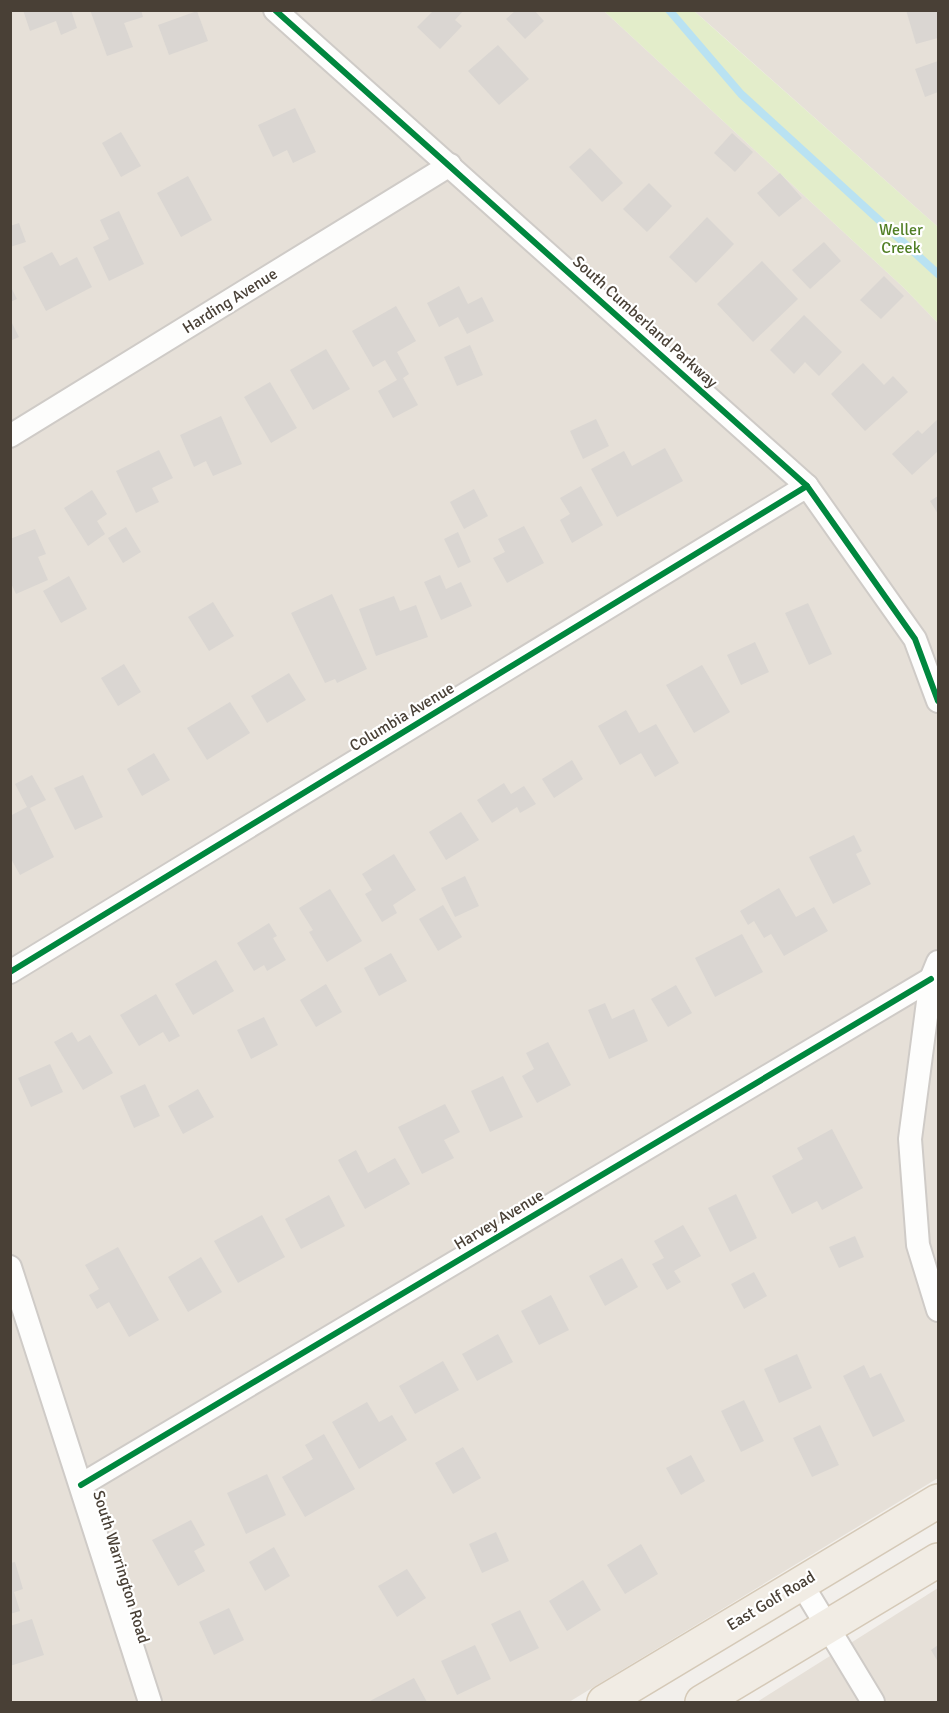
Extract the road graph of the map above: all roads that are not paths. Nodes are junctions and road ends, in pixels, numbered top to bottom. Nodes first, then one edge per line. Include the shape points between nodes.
1 (275, 10) edge
2 (450, 165) junction
3 (10, 436) edge
4 (807, 486) junction
5 (939, 701) edge
6 (935, 970) edge
7 (10, 972) edge
8 (10, 1268) edge
9 (939, 1310) edge
10 (81, 1485) junction
11 (939, 1501) edge
12 (939, 1560) edge
13 (801, 1584) junction
14 (827, 1627) junction
15 (150, 1702) edge
16 (604, 1702) edge
17 (702, 1702) edge
18 (873, 1702) edge

1 - 2 street, South Cumberland Parkway
2 - 3 street, Harding Avenue
2 - 4 street, South Cumberland Parkway
4 - 5 street, South Cumberland Parkway via 915,639
4 - 7 street, Columbia Avenue
6 - 9 street via 910,1139 918,1245
6 - 10 street, Harvey Avenue
8 - 10 street, South Warrington Road
10 - 15 street, South Warrington Road
11 - 13 main road, East Golf Road
12 - 14 main road
13 - 14 street
13 - 16 main road, East Golf Road
14 - 17 main road
14 - 18 street

